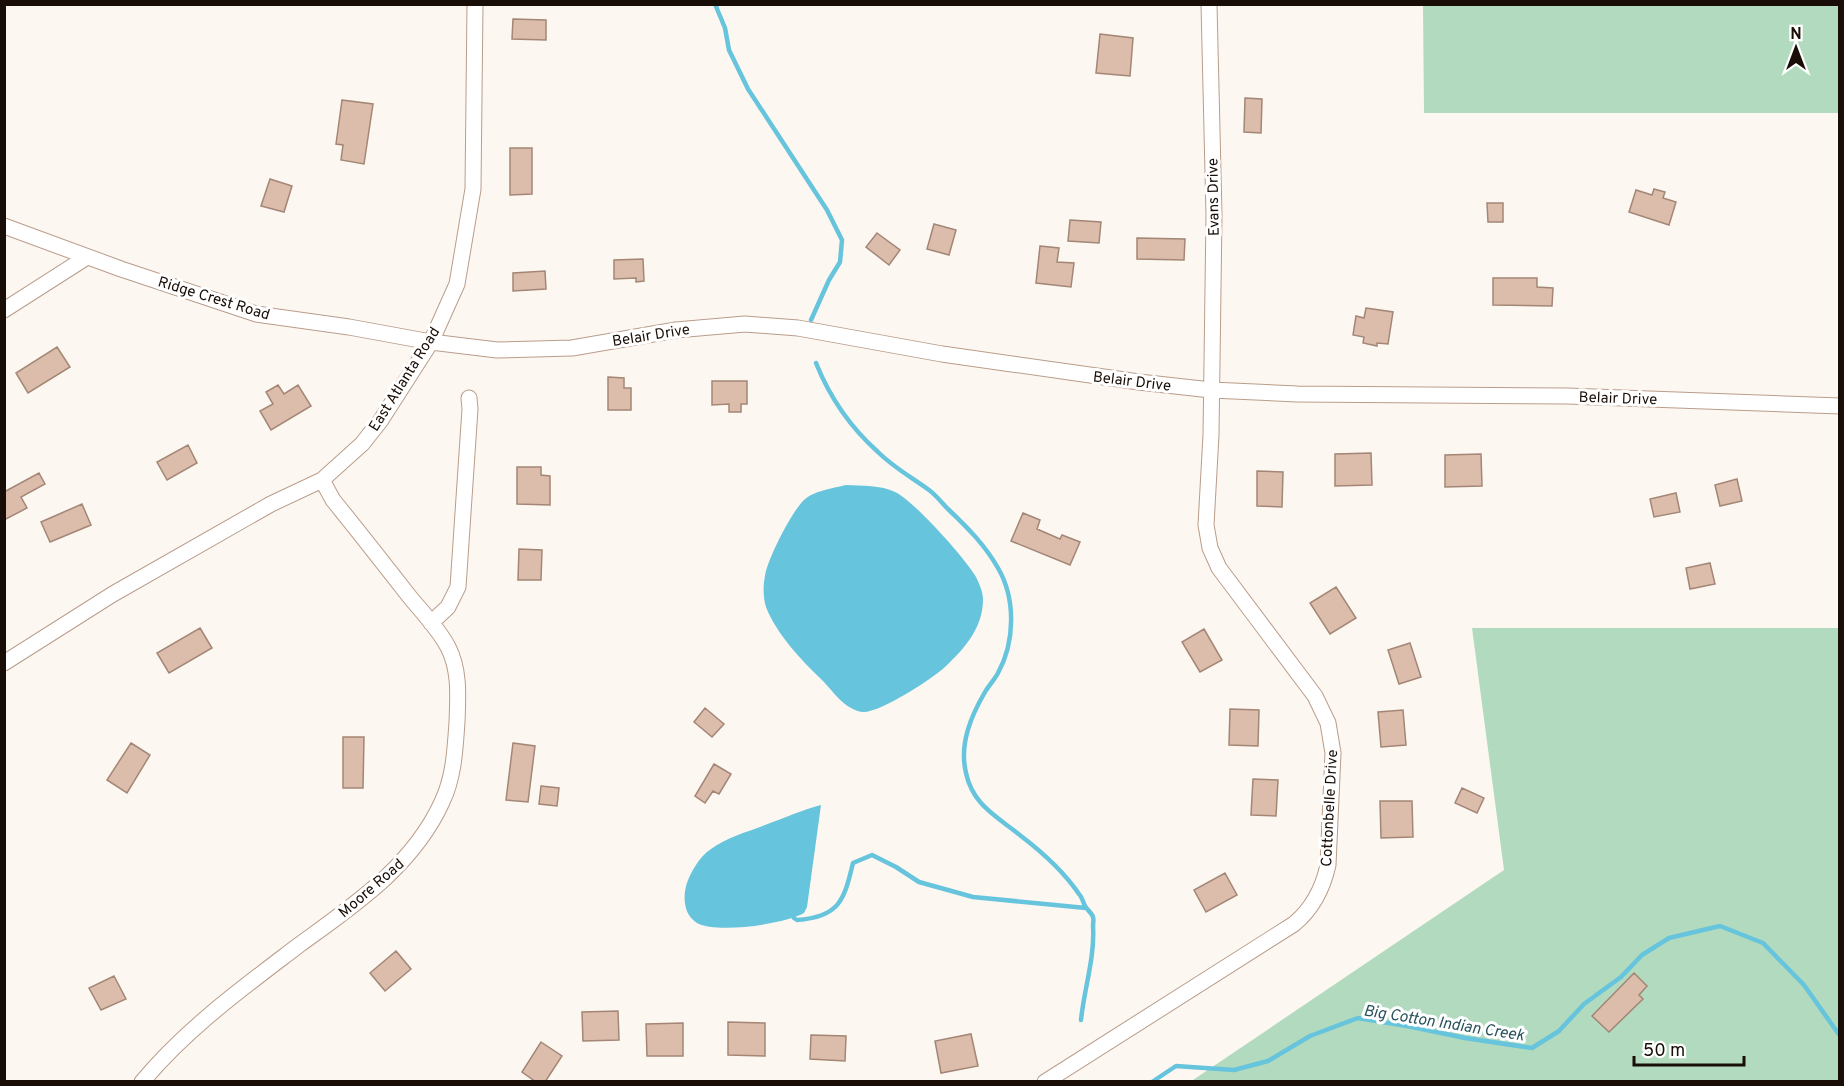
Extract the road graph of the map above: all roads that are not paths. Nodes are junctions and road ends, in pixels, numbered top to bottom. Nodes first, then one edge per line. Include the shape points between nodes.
1 (475, 4) edge
2 (1209, 4) edge
3 (4, 226) edge
4 (87, 257) junction
5 (4, 310) edge
6 (431, 342) junction
7 (1210, 390) junction
8 (469, 398) dead end
9 (1839, 406) edge
10 (322, 480) junction
11 (431, 623) junction
12 (4, 663) edge
13 (142, 1082) edge
14 (1045, 1082) edge

1 - 6 street, East Atlanta Road via 472,189 457,284
2 - 7 street, Evans Drive via 1214,215
3 - 4 street, Ridge Crest Road
4 - 5 street
4 - 6 street, Ridge Crest Road via 256,314
6 - 7 street, Belair Drive via 497,350 572,348 676,330 745,324 798,328 942,354
6 - 10 street, East Atlanta Road via 381,420 362,444
7 - 9 street, Belair Drive via 1567,396
7 - 14 street, Cottonbelle Drive via 1206,525 1210,548 1222,573 1315,696 1331,733 1325,876 1312,903 1294,924
8 - 11 street via 458,587 448,607
10 - 11 street, Moore Road via 333,500
10 - 12 street, East Atlanta Road via 271,504 123,588
11 - 13 street, Moore Road via 455,666 456,732 453,766 442,802 418,842 368,892 219,1006 171,1049

